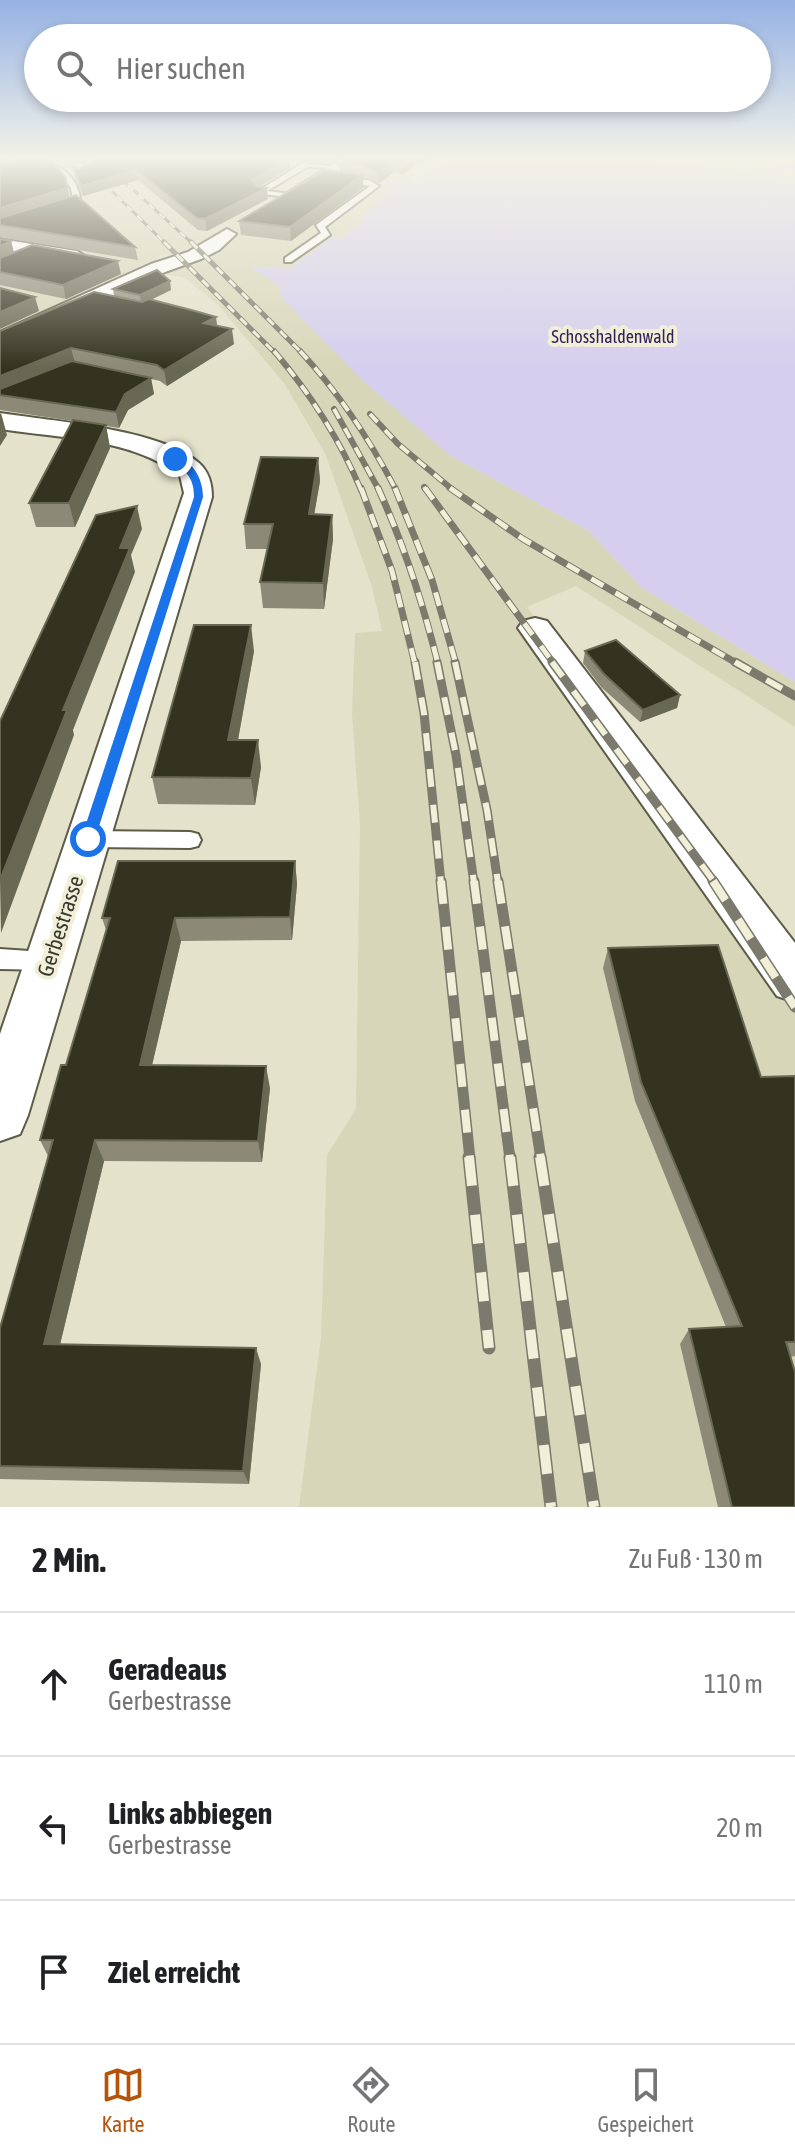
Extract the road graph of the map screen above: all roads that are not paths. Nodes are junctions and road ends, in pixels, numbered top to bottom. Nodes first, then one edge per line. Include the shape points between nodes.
1 (238, 227) edge
2 (319, 227) edge
3 (0, 244) edge
4 (38, 251) junction
5 (96, 260) edge
6 (288, 260) dead end
7 (13, 262) edge
8 (124, 265) edge
9 (155, 270) junction
10 (91, 299) junction
11 (41, 303) edge
12 (117, 304) edge
13 (69, 309) junction
14 (0, 340) edge
15 (0, 421) edge
16 (535, 628) dead end
17 (88, 839) junction
18 (190, 840) dead end
19 (0, 959) edge
20 (50, 960) junction
21 (795, 981) edge
22 (0, 1115) edge

1 - 9 street via 221,241
2 - 6 lane via 327,233
3 - 4 street
4 - 5 street
4 - 7 lane
8 - 9 street
9 - 10 street
10 - 12 lane
10 - 13 street
11 - 13 street
13 - 14 street
15 - 17 street, Gerbestrasse via 156,451 191,470 198,483 198,497
16 - 21 street
17 - 18 lane
17 - 20 street, Gerbestrasse
19 - 20 lane
20 - 22 street, Gerbestrasse

